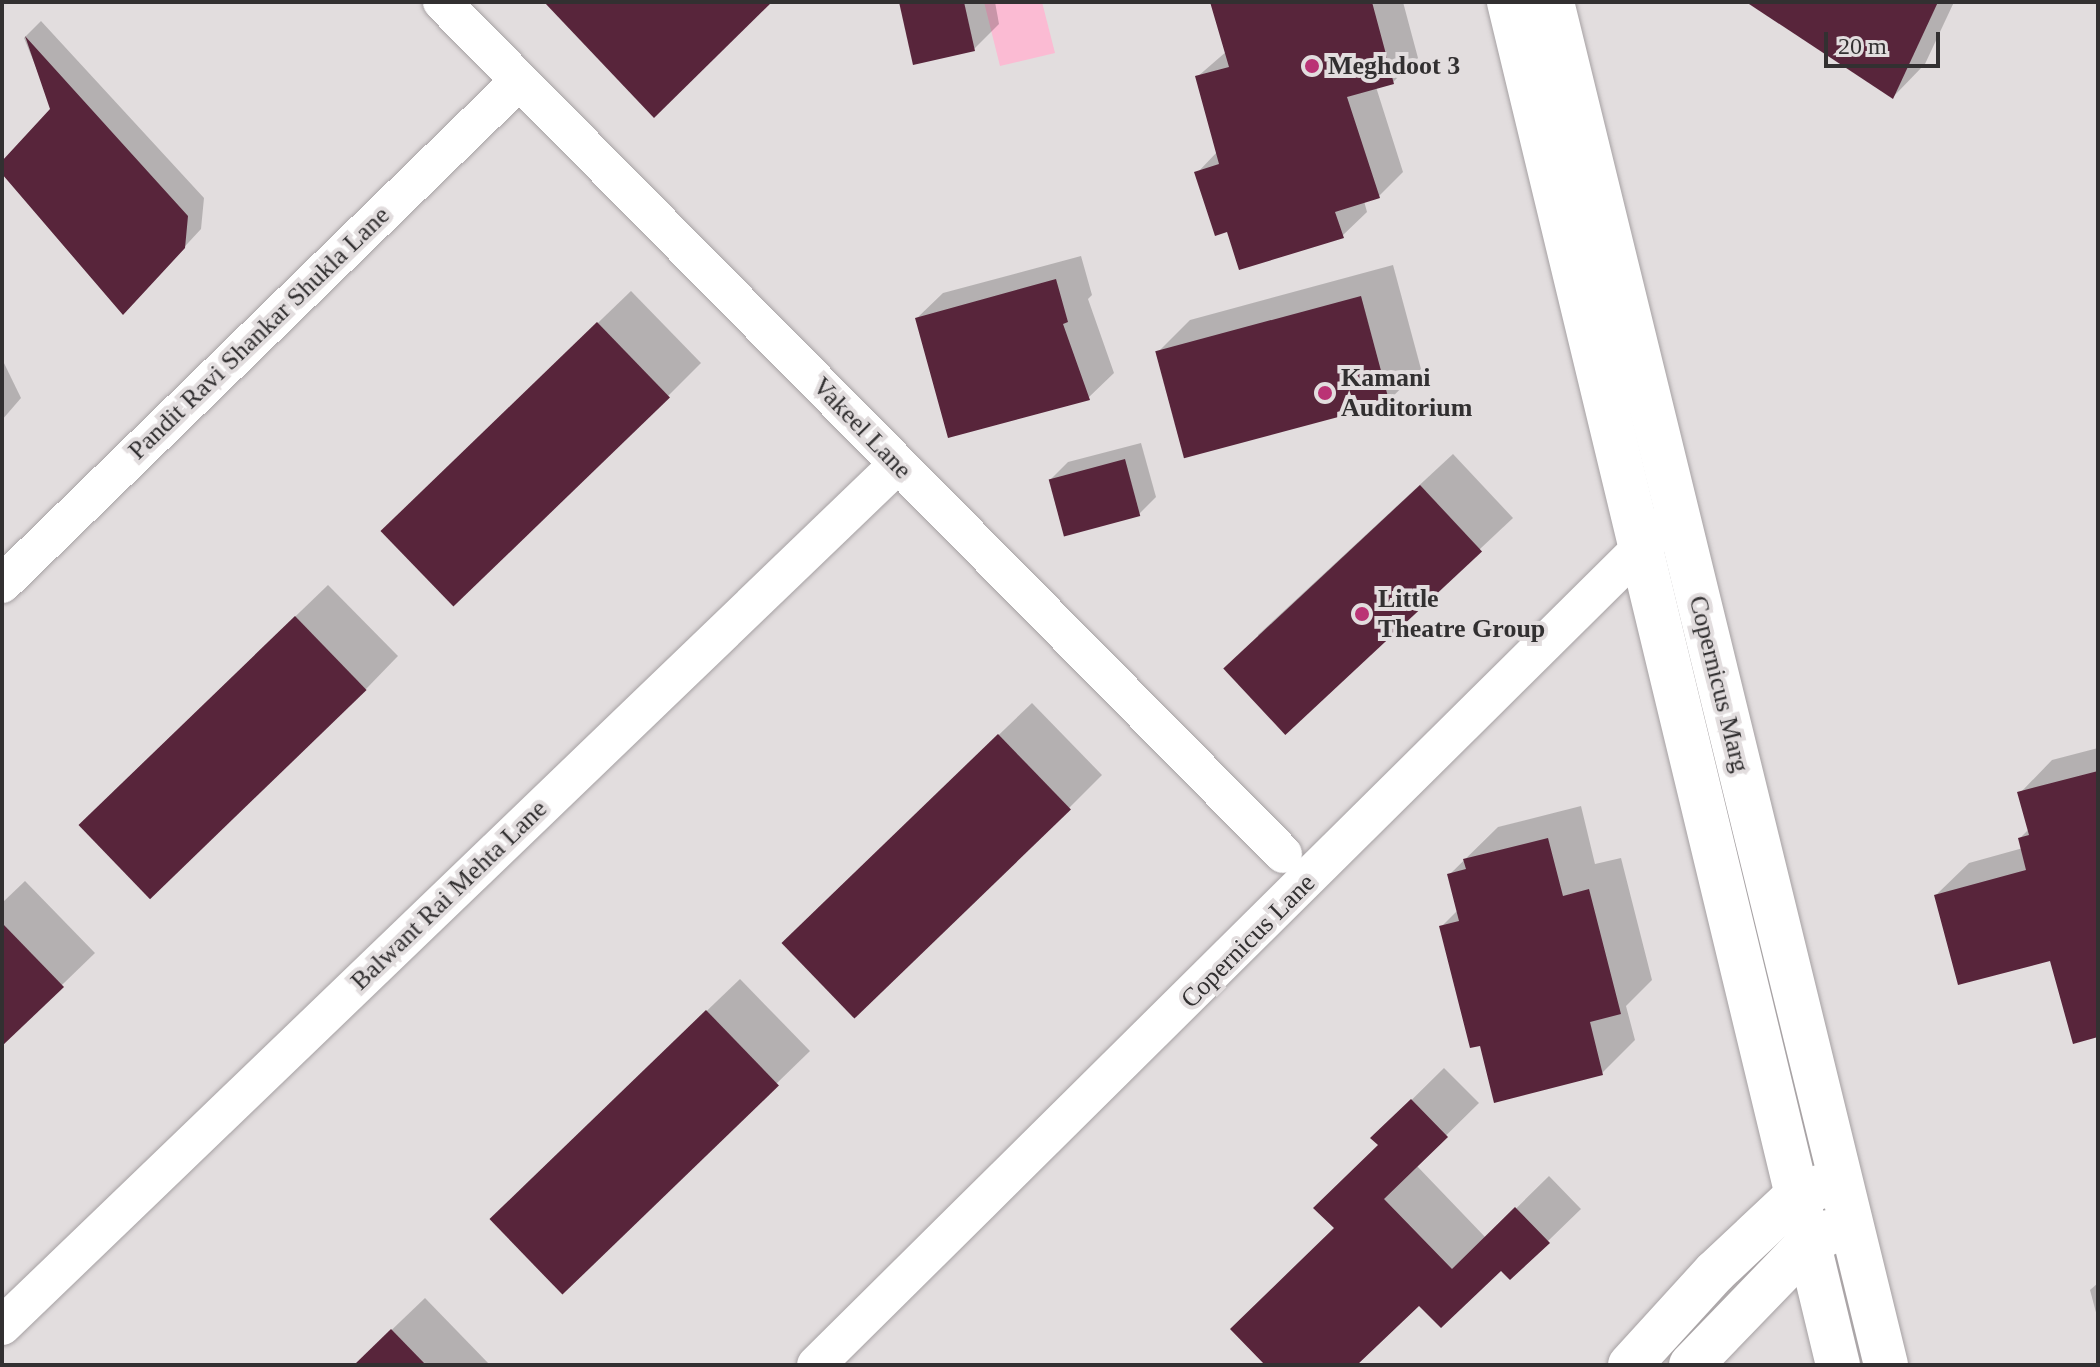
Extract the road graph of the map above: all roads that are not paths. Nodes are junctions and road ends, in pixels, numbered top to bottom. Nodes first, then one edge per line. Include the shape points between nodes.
1 (442, 2) edge
2 (1509, 2) edge
3 (1552, 2) edge
4 (517, 83) junction
5 (897, 465) junction
6 (1678, 515) junction
7 (1641, 545) junction
8 (2, 584) edge
9 (1283, 854) dead end
10 (1840, 1178) junction
11 (1796, 1196) junction
12 (1851, 1221) junction
13 (1809, 1243) junction
14 (2, 1326) edge
15 (816, 1365) edge
16 (1630, 1365) edge
17 (1691, 1365) edge
18 (1838, 1365) edge
19 (1886, 1365) edge

1 - 4 street, Vakeel Lane
2 - 7 street, Copernicus Marg
3 - 6 street, Copernicus Marg
4 - 5 street, Vakeel Lane via 679,240
4 - 8 street, Pandit Ravi Shankar Shukla Lane
5 - 9 street, Vakeel Lane
5 - 14 street, Balwant Rai Mehta Lane
6 - 7 street, Copernicus Lane
6 - 10 street, Copernicus Marg
7 - 11 street, Copernicus Marg
7 - 15 street, Copernicus Lane via 1311,880
10 - 11 street
10 - 12 street, Copernicus Marg
11 - 13 street, Copernicus Marg
11 - 16 street via 1715,1272
12 - 13 street
12 - 19 street, Copernicus Marg
13 - 17 street
13 - 18 street, Copernicus Marg

